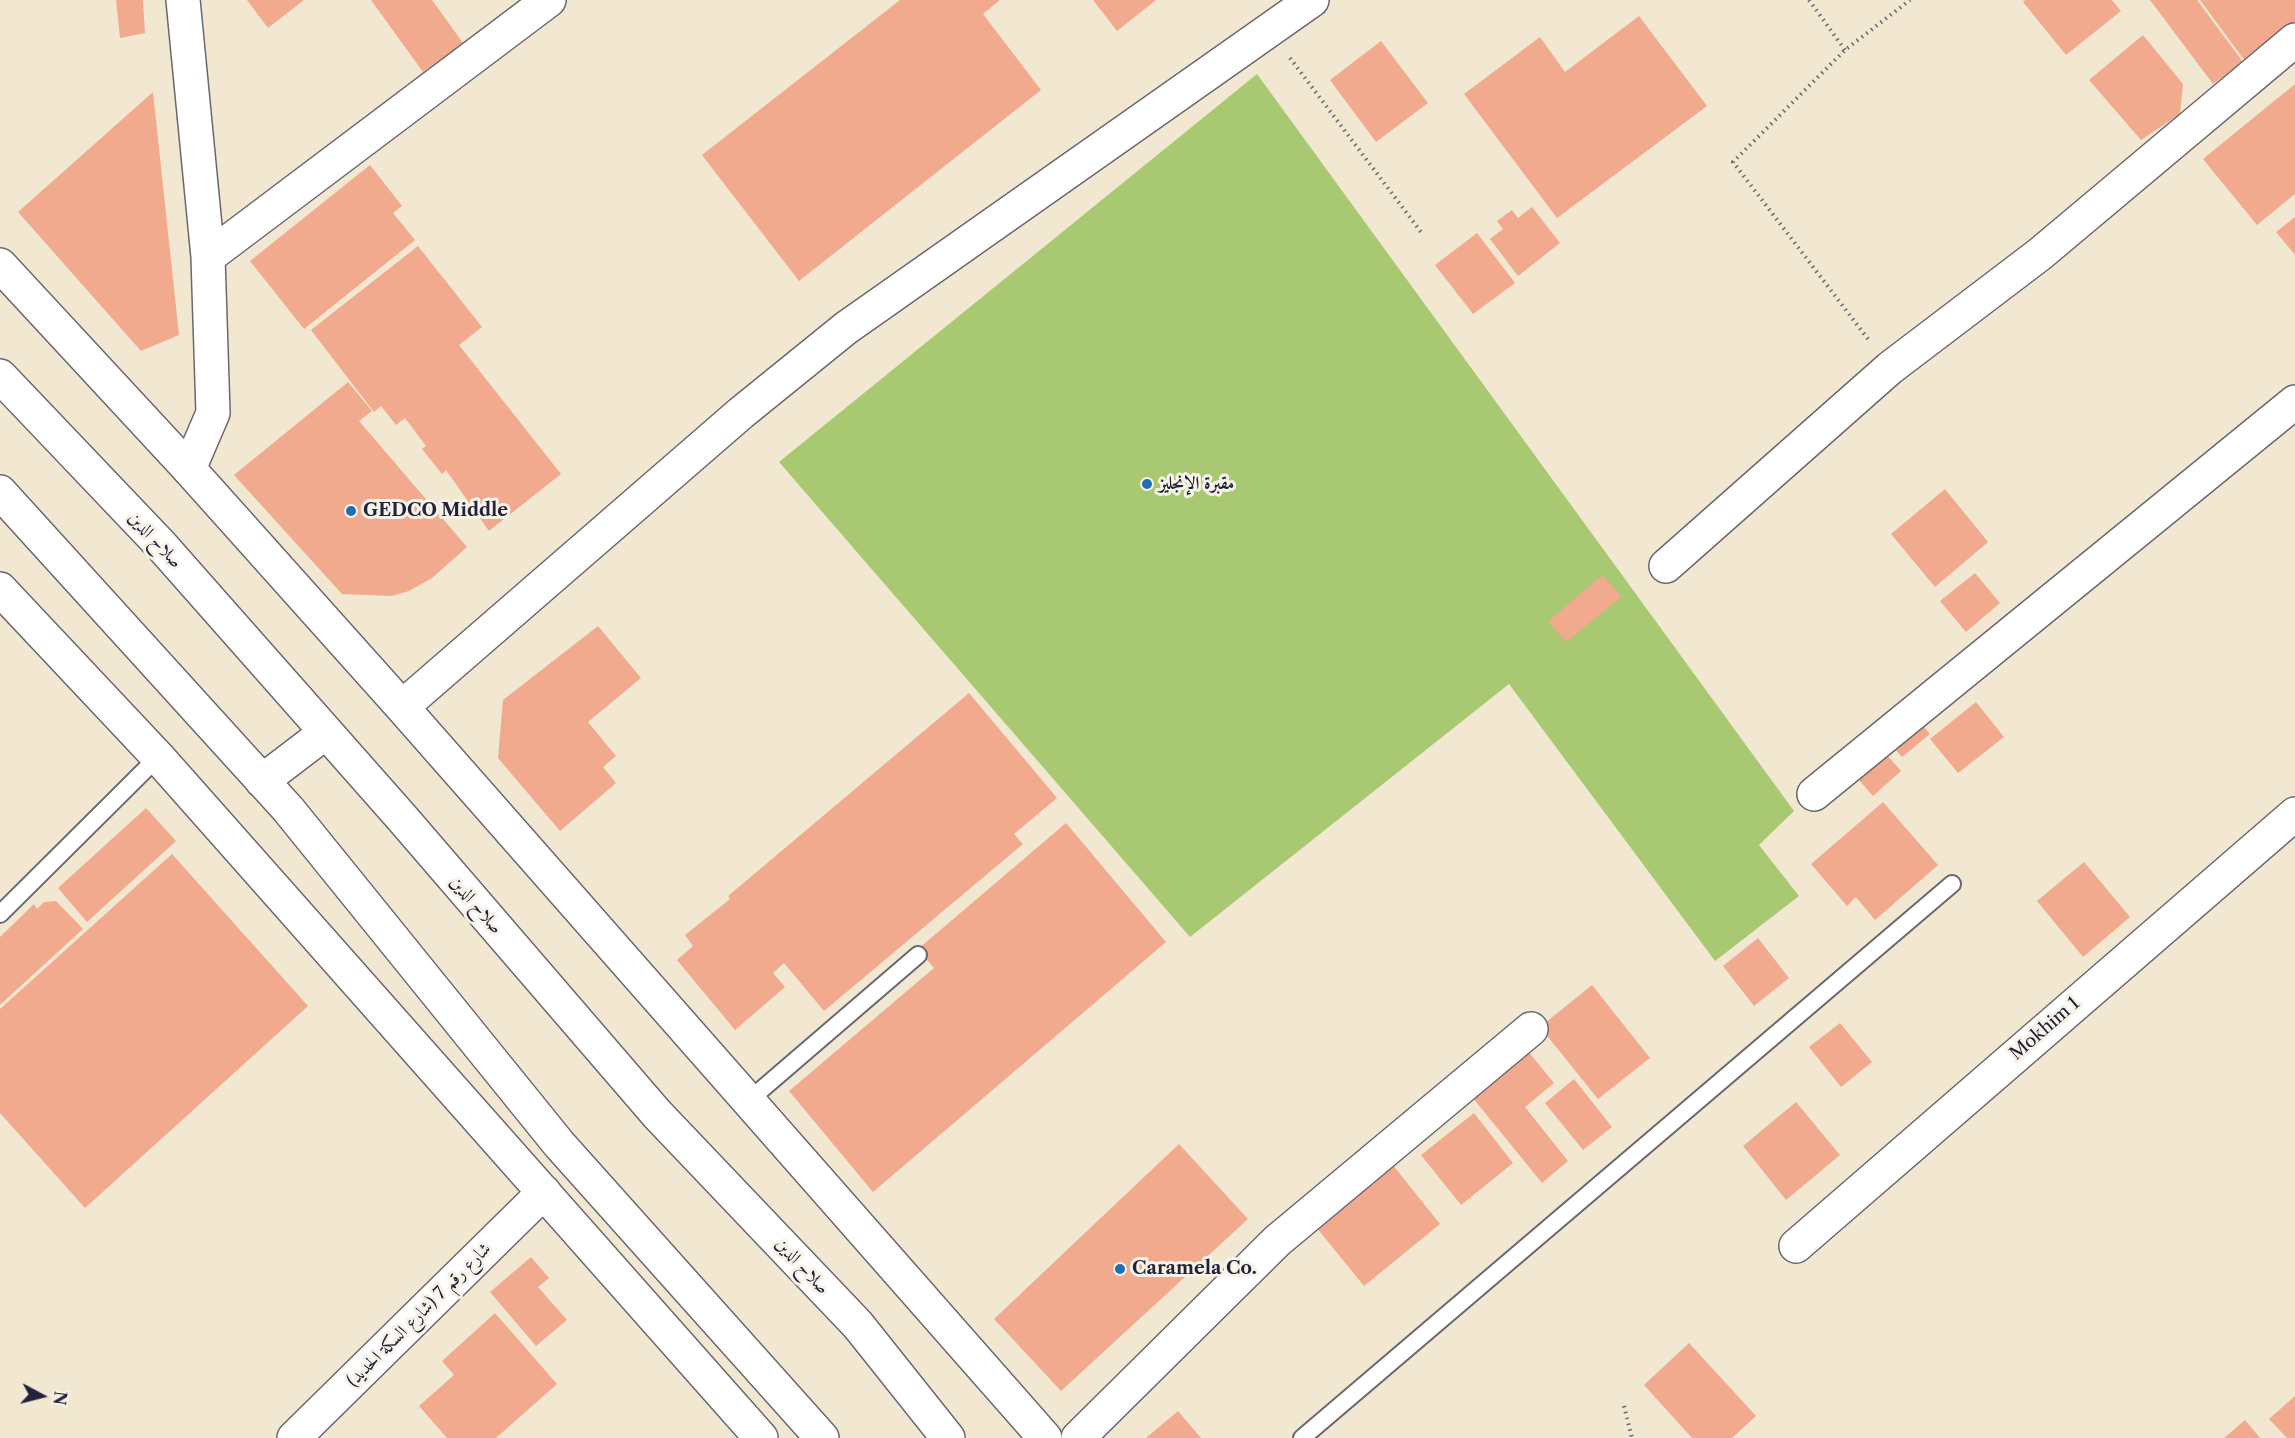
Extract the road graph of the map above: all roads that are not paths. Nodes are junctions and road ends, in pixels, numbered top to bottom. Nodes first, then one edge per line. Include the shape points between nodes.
1 (183, 0) edge
2 (549, 0) edge
3 (1312, 0) edge
4 (2295, 40) edge
5 (208, 257) junction
6 (0, 265) edge
7 (0, 376) edge
8 (2295, 402) edge
9 (189, 469) junction
10 (0, 492) edge
11 (1666, 566) dead end
12 (0, 589) edge
13 (402, 707) junction
14 (325, 732) junction
15 (158, 757) junction
16 (262, 781) junction
17 (1814, 794) dead end
18 (2295, 814) edge
19 (1952, 884) dead end
20 (0, 914) edge
21 (918, 955) dead end
22 (1531, 1029) dead end
23 (747, 1102) junction
24 (544, 1192) junction
25 (1796, 1246) dead end
26 (294, 1438) edge
27 (761, 1438) edge
28 (822, 1438) edge
29 (948, 1438) edge
30 (1045, 1438) edge
31 (1078, 1438) edge
32 (1302, 1438) edge

1 - 5 main road
2 - 5 main road
3 - 13 main road via 846,328 741,413
4 - 11 main road via 2040,254 1890,368
5 - 9 main road via 213,412
6 - 9 main road
7 - 14 main road, صلاح الدين via 161,546
8 - 17 main road
9 - 13 main road
10 - 16 main road
12 - 15 main road
13 - 23 main road
14 - 16 main road
14 - 29 main road, صلاح الدين via 657,1114 858,1325
15 - 20 lane
15 - 24 main road
16 - 28 main road via 559,1144
18 - 25 main road, Mokhim 1
19 - 32 lane
21 - 23 lane
22 - 31 main road via 1277,1240
23 - 30 main road
24 - 26 main road, شارع رقم 7 (شارع السكة الحديد)
24 - 27 main road

